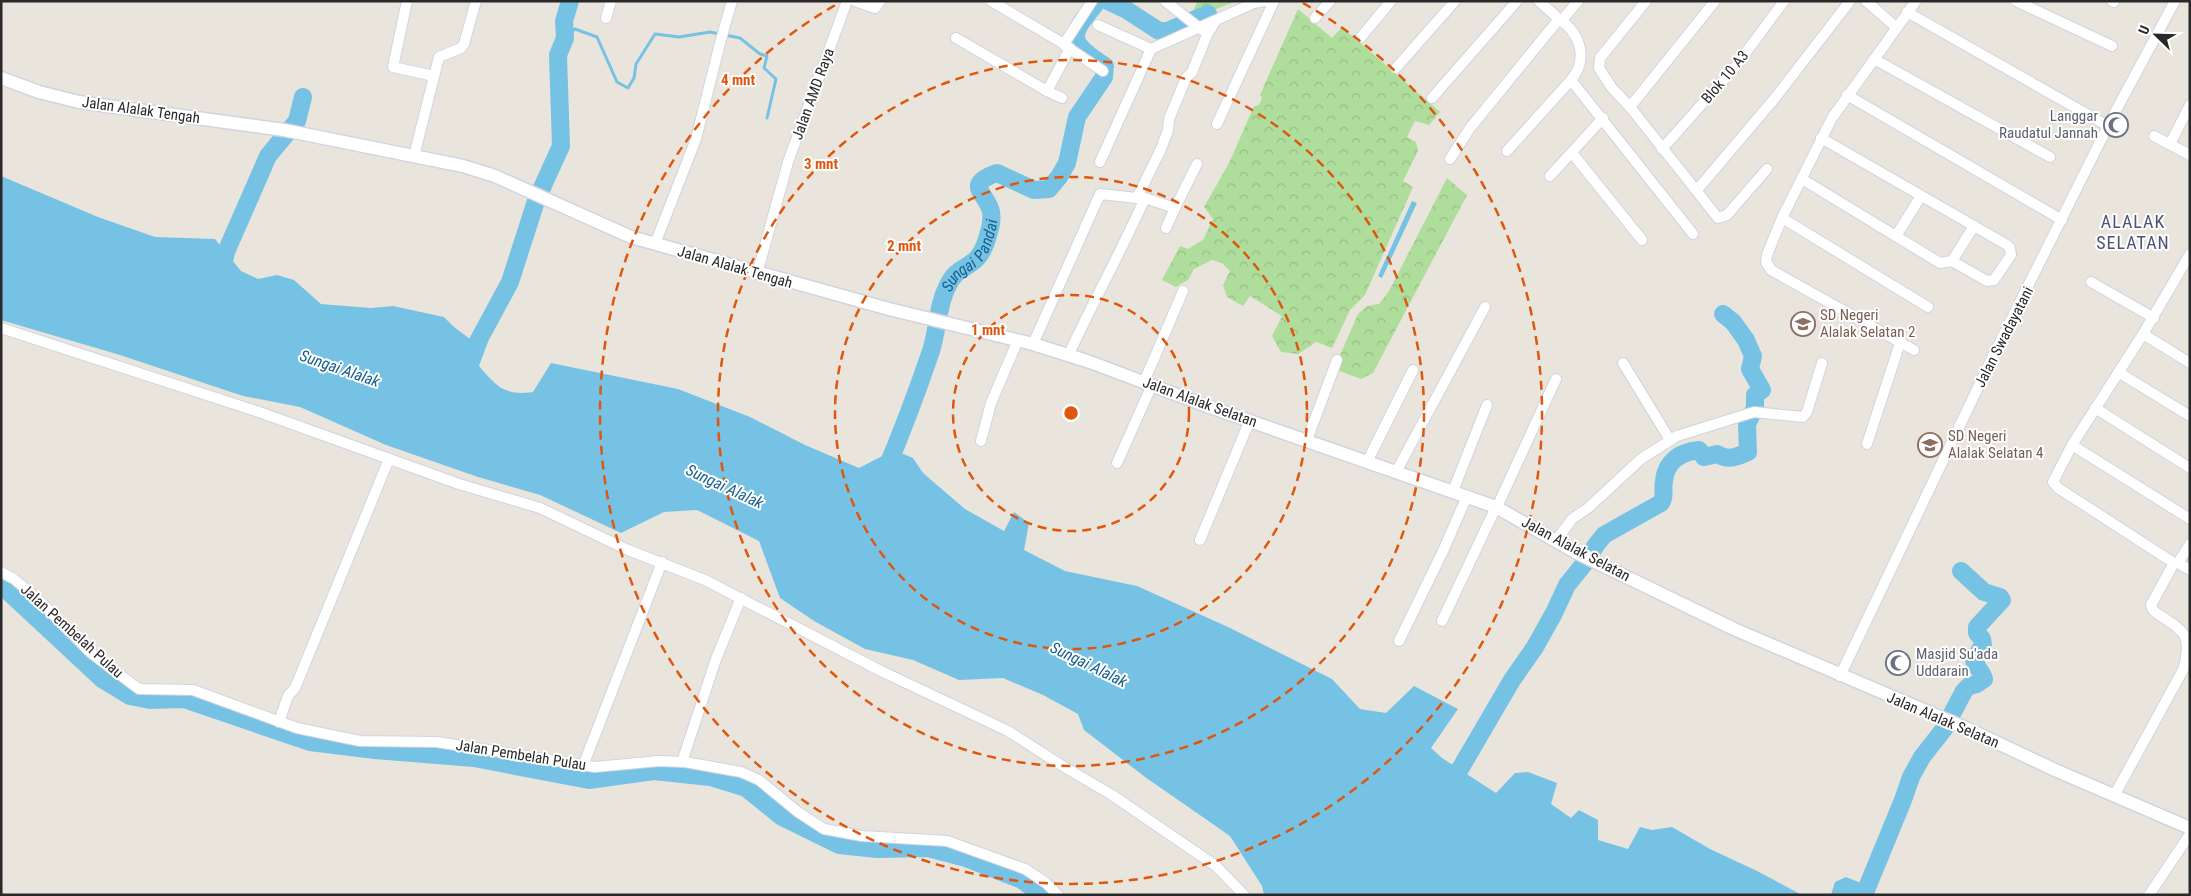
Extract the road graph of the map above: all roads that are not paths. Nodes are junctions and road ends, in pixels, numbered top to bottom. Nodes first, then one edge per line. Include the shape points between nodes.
1 (407, 1) edge
2 (476, 1) edge
3 (611, 1) edge
4 (732, 1) edge
5 (847, 1) edge
6 (855, 1) edge
7 (880, 1) edge
8 (991, 1) edge
9 (1165, 1) edge
10 (1274, 1) edge
11 (1330, 1) edge
12 (1391, 1) edge
13 (1456, 1) edge
14 (1517, 1) edge
15 (1539, 1) edge
16 (1578, 1) edge
17 (1646, 1) edge
18 (1715, 1) edge
19 (1784, 1) edge
20 (1850, 1) edge
21 (1866, 1) edge
22 (1916, 1) edge
23 (2016, 1) edge
24 (2174, 1) edge
25 (1257, 2) edge
26 (1086, 3) edge
27 (1907, 12) junction
28 (606, 18) dead end
29 (1315, 18) dead end
30 (1560, 20) junction
31 (1216, 22) junction
32 (1194, 23) junction
33 (1098, 25) dead end
34 (1896, 27) junction
35 (1207, 35) junction
36 (1361, 37) dead end
37 (956, 38) dead end
38 (1067, 46) junction
39 (2112, 46) dead end
40 (1151, 49) junction
41 (1874, 59) junction
42 (1396, 68) dead end
43 (1103, 71) dead end
44 (434, 76) junction
45 (1, 78) edge
46 (1571, 80) junction
47 (1047, 91) junction
48 (1847, 95) junction
49 (1062, 98) dead end
50 (1432, 98) dead end
51 (2190, 105) edge
52 (1630, 108) junction
53 (1603, 118) junction
54 (1217, 124) dead end
55 (2108, 126) junction
56 (2154, 136) dead end
57 (1821, 138) junction
58 (2170, 144) junction
59 (1662, 149) junction
60 (1507, 151) dead end
61 (1572, 152) junction
62 (2190, 155) edge
63 (414, 156) junction
64 (2050, 157) dead end
65 (1450, 159) dead end
66 (1100, 162) dead end
67 (1197, 164) dead end
68 (1768, 169) dead end
69 (1550, 176) dead end
70 (1802, 178) junction
71 (1697, 190) junction
72 (1921, 196) junction
73 (1141, 198) junction
74 (1175, 208) junction
75 (1782, 218) junction
76 (2062, 220) junction
77 (1974, 226) junction
78 (1166, 228) dead end
79 (1693, 234) dead end
80 (1896, 236) junction
81 (1642, 240) dead end
82 (655, 244) junction
83 (2190, 254) edge
84 (1952, 261) junction
85 (757, 274) junction
86 (2091, 282) dead end
87 (1183, 291) dead end
88 (1485, 307) dead end
89 (1928, 307) dead end
90 (2154, 318) junction
91 (939, 321) joint
92 (1, 328) edge
93 (2143, 334) junction
94 (1018, 340) junction
95 (1900, 343) junction
96 (1034, 344) junction
97 (1914, 350) dead end
98 (1068, 356) junction
99 (1337, 360) dead end
100 (1822, 362) dead end
101 (1623, 363) dead end
102 (2190, 363) edge
103 (1413, 370) dead end
104 (2118, 372) junction
105 (1556, 379) dead end
106 (1148, 383) junction
107 (1487, 405) dead end
108 (2095, 408) junction
109 (2190, 416) edge
110 (1250, 420) junction
111 (1307, 440) junction
112 (1670, 440) junction
113 (981, 441) dead end
114 (1867, 444) dead end
115 (2072, 446) junction
116 (389, 459) junction
117 (1367, 462) junction
118 (1117, 463) dead end
119 (2190, 468) edge
120 (1396, 472) junction
121 (1453, 491) junction
122 (1467, 496) junction
123 (1496, 507) junction
124 (2190, 520) edge
125 (1200, 540) dead end
126 (1556, 541) junction
127 (2190, 544) edge
128 (662, 562) junction
129 (2176, 563) junction
130 (2190, 570) edge
131 (1, 572) edge
132 (741, 598) junction
133 (1442, 621) dead end
134 (1399, 641) dead end
135 (1840, 676) junction
136 (279, 722) junction
137 (682, 762) junction
138 (584, 766) junction
139 (2114, 796) junction
140 (2190, 828) edge
141 (2190, 834) edge
142 (1058, 895) edge
143 (1244, 895) edge
144 (2149, 895) edge

1 - 44 street via 393,67
2 - 44 street via 464,44 440,57
3 - 28 street
4 - 82 street via 696,139
5 - 85 street, Jalan AMD Raya via 788,162
6 - 7 street via 876,8
8 - 38 street
9 - 32 street
10 - 54 street
11 - 29 street
12 - 36 street
13 - 42 street
14 - 50 street
15 - 30 street
16 - 30 street
17 - 52 street via 1603,54 1599,64 1612,88
18 - 52 street
19 - 59 street, Blok 10 A3 via 1736,66
20 - 71 street via 1775,98
21 - 34 street
22 - 27 street
23 - 39 street
24 - 55 street, Jalan Swadayatani
25 - 31 street
26 - 38 street
27 - 34 street
27 - 55 street
30 - 46 street via 1577,36 1581,45 1579,63
30 - 65 street via 1470,128
31 - 32 street
31 - 35 street
32 - 35 street
32 - 40 street
33 - 40 street
34 - 41 street
35 - 73 street via 1169,119 1168,130
37 - 47 street
38 - 43 street
38 - 47 street
40 - 66 street
41 - 48 street
41 - 64 street
44 - 63 street
45 - 63 street, Jalan Alalak Tengah via 79,102 288,131
46 - 53 street
46 - 60 street
47 - 49 street
48 - 57 street
48 - 76 street
51 - 58 street
52 - 59 street
53 - 61 street
53 - 79 street
55 - 76 street, Jalan Swadayatani
56 - 58 street
57 - 70 street
57 - 72 street
58 - 62 street
59 - 71 street
61 - 69 street
61 - 81 street
63 - 82 street, Jalan Alalak Tengah via 495,176 631,237
67 - 74 street
68 - 71 street via 1725,217 1718,218
70 - 75 street
70 - 80 street
72 - 77 street
72 - 80 street
73 - 74 street
73 - 96 street via 1100,194
73 - 98 street via 1125,243
74 - 78 street
75 - 89 street
75 - 95 street via 1767,255 1766,262 1771,270
76 - 135 street, Jalan Swadayatani
77 - 84 street
77 - 84 street via 2010,248 2011,255 2003,268 1994,280 1987,281
80 - 84 street via 1940,263
82 - 85 street, Jalan Alalak Tengah
83 - 90 street
85 - 91 street, Jalan Alalak Tengah
86 - 90 street
87 - 106 street
88 - 120 street
90 - 93 street
91 - 94 street, Jalan Alalak Selatan
92 - 116 street via 259,412
93 - 102 street
93 - 104 street
94 - 96 street, Jalan Alalak Selatan
94 - 113 street via 991,403
95 - 97 street
95 - 114 street
96 - 98 street, Jalan Alalak Selatan
98 - 106 street, Jalan Alalak Selatan
99 - 111 street
100 - 112 street via 1803,417 1754,412 1701,427
101 - 112 street
103 - 117 street
104 - 108 street
104 - 109 street
105 - 123 street
106 - 110 street, Jalan Alalak Selatan
106 - 118 street
107 - 121 street
108 - 115 street
108 - 119 street
110 - 111 street, Jalan Alalak Selatan
110 - 125 street
111 - 117 street, Jalan Alalak Selatan
112 - 126 street via 1641,459 1572,519
115 - 124 street
115 - 129 street via 2054,477 2054,485
116 - 128 street via 540,508 628,550
116 - 136 street
117 - 120 street, Jalan Alalak Selatan
120 - 121 street, Jalan Alalak Selatan
121 - 122 street, Jalan Alalak Selatan
122 - 123 street, Jalan Alalak Selatan
122 - 134 street
123 - 126 street, Jalan Alalak Selatan
123 - 133 street
126 - 135 street, Jalan Alalak Selatan via 1734,629
127 - 129 street
128 - 132 street
128 - 138 street
129 - 130 street
129 - 139 street via 2151,605 2153,611 2182,630 2188,639 2184,668
131 - 136 street, Jalan Pembelah Pulau via 40,601 91,653 139,689 193,690
132 - 137 street via 716,659
132 - 143 street via 873,667 1008,731 1112,795 1216,866
135 - 139 street, Jalan Alalak Selatan via 1968,729
136 - 138 street, Jalan Pembelah Pulau via 360,741 437,742
137 - 138 street, Jalan Pembelah Pulau
137 - 142 street, Jalan Pembelah Pulau via 748,774 824,828 862,836 947,841 1025,869
139 - 140 street, Jalan Alalak Selatan
141 - 144 street

